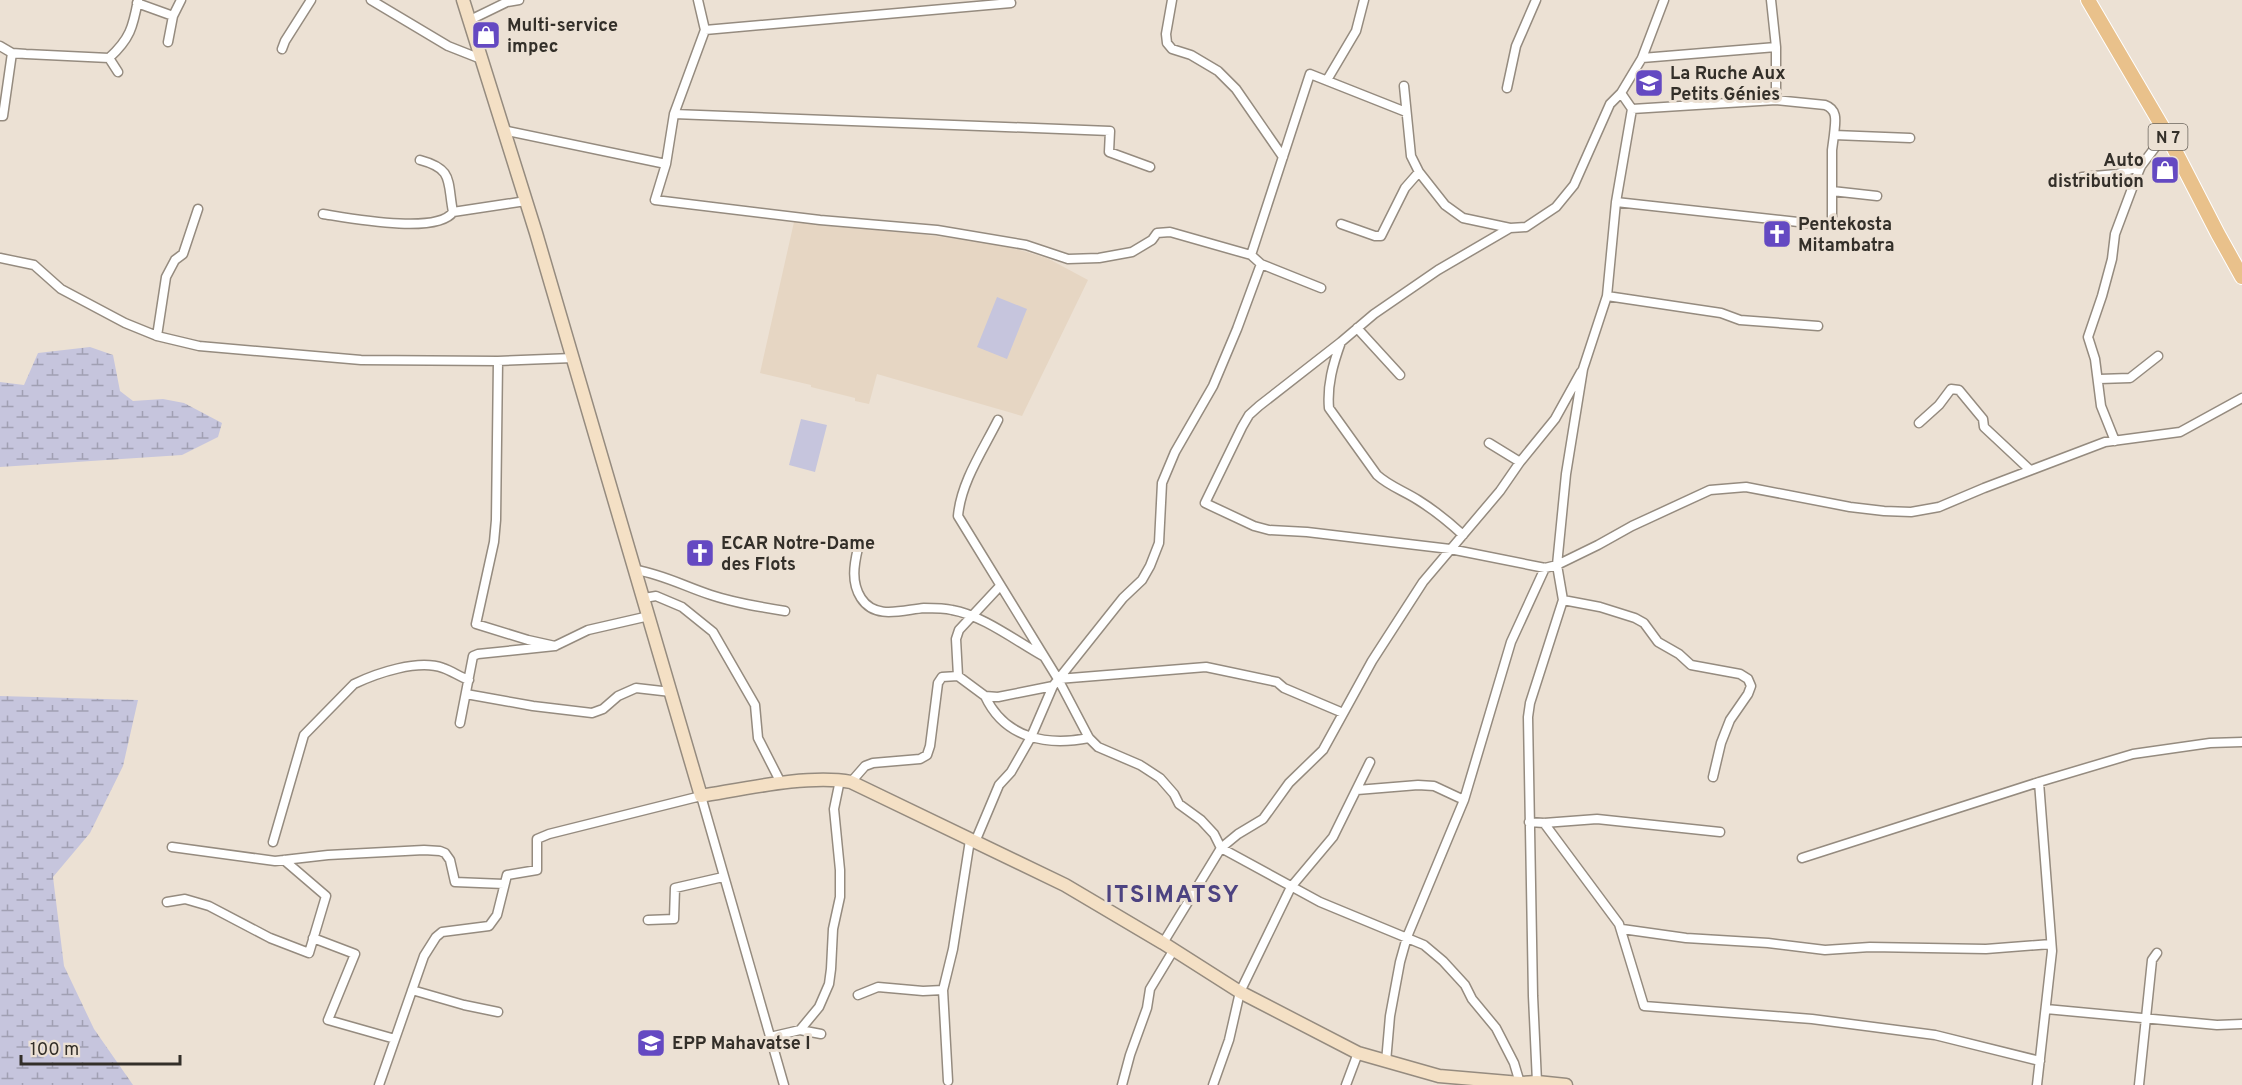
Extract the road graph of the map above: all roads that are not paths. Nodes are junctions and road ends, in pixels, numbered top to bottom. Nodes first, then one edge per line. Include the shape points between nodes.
1 (180, 0) edge
2 (311, 0) edge
3 (371, 0) edge
4 (463, 0) edge
5 (519, 0) edge
6 (698, 0) edge
7 (1172, 0) edge
8 (1364, 0) edge
9 (1536, 0) edge
10 (1664, 0) edge
11 (1771, 0) edge
12 (2088, 0) edge
13 (137, 2) edge
14 (1011, 3) dead end
15 (173, 16) junction
16 (470, 20) junction
17 (705, 30) junction
18 (168, 42) dead end
19 (0, 46) edge
20 (1776, 47) junction
21 (282, 49) dead end
22 (12, 53) junction
23 (109, 58) junction
24 (1642, 58) junction
25 (481, 59) junction
26 (118, 72) dead end
27 (1327, 80) junction
28 (1404, 86) dead end
29 (1507, 88) dead end
30 (1621, 93) junction
31 (1776, 100) junction
32 (1632, 109) junction
33 (1406, 112) junction
34 (675, 114) junction
35 (0, 116) edge
36 (503, 130) junction
37 (2166, 133) junction
38 (1834, 135) junction
39 (1910, 138) dead end
40 (1283, 157) junction
41 (420, 160) dead end
42 (666, 164) junction
43 (2141, 166) junction
44 (1150, 167) dead end
45 (1419, 172) junction
46 (2070, 181) dead end
47 (1832, 191) junction
48 (1877, 196) dead end
49 (526, 201) junction
50 (1616, 202) junction
51 (198, 209) dead end
52 (453, 212) junction
53 (323, 214) dead end
54 (1341, 224) dead end
55 (1509, 228) junction
56 (1251, 255) junction
57 (0, 258) edge
58 (1260, 264) junction
59 (2242, 277) edge
60 (1321, 288) dead end
61 (1607, 296) junction
62 (1818, 326) dead end
63 (1357, 328) junction
64 (157, 336) junction
65 (1341, 342) junction
66 (2157, 357) dead end
67 (573, 358) junction
68 (498, 361) junction
69 (1583, 369) junction
70 (1400, 375) dead end
71 (2099, 379) junction
72 (2242, 398) edge
73 (998, 420) dead end
74 (1919, 423) dead end
75 (2115, 441) junction
76 (1488, 443) dead end
77 (1520, 462) junction
78 (2030, 471) junction
79 (1463, 535) junction
80 (858, 548) dead end
81 (1450, 549) junction
82 (1557, 565) junction
83 (1545, 568) junction
84 (636, 570) junction
85 (1000, 586) junction
86 (644, 598) junction
87 (1563, 600) junction
88 (785, 611) dead end
89 (971, 615) junction
90 (649, 616) junction
91 (555, 646) junction
92 (1044, 657) junction
93 (958, 676) junction
94 (469, 680) junction
95 (1055, 682) junction
96 (671, 692) junction
97 (466, 694) junction
98 (985, 696) junction
99 (1343, 713) junction
100 (460, 723) dead end
101 (1031, 737) junction
102 (1089, 738) junction
103 (2242, 742) edge
104 (1371, 762) dead end
105 (1713, 777) dead end
106 (846, 781) junction
107 (2039, 782) junction
108 (781, 783) junction
109 (1357, 790) junction
110 (701, 796) junction
111 (1464, 800) junction
112 (1529, 822) junction
113 (1544, 823) junction
114 (1720, 832) dead end
115 (972, 841) junction
116 (273, 842) dead end
117 (172, 847) dead end
118 (1221, 848) junction
119 (1802, 858) dead end
120 (284, 860) junction
121 (723, 877) junction
122 (504, 884) junction
123 (1291, 887) junction
124 (167, 902) dead end
125 (648, 920) dead end
126 (1622, 929) junction
127 (1407, 937) junction
128 (313, 938) junction
129 (1162, 943) junction
130 (2051, 944) junction
131 (1173, 951) junction
132 (2157, 952) dead end
133 (412, 990) junction
134 (943, 990) junction
135 (1240, 992) junction
136 (858, 995) dead end
137 (2046, 1009) junction
138 (498, 1012) dead end
139 (2145, 1018) junction
140 (2242, 1024) edge
141 (800, 1030) junction
142 (821, 1034) dead end
143 (770, 1037) junction
144 (395, 1039) junction
145 (1358, 1053) junction
146 (2040, 1061) junction
147 (1386, 1062) junction
148 (948, 1082) dead end
149 (1537, 1082) junction
150 (1520, 1083) junction
151 (379, 1085) edge
152 (784, 1085) edge
153 (1122, 1085) edge
154 (1213, 1085) edge
155 (1346, 1085) edge
156 (1558, 1085) edge
157 (1566, 1085) edge
158 (2037, 1085) edge
159 (2139, 1085) edge

1 - 15 street
2 - 21 street
3 - 25 street via 448,46
4 - 16 street
5 - 16 street
6 - 17 street
7 - 40 street via 1167,44 1218,71 1236,89
8 - 27 street via 1356,31
9 - 29 street via 1516,46
10 - 24 street
11 - 20 street
12 - 37 main road, N 7
13 - 15 street
13 - 23 street via 132,30
14 - 17 street
15 - 18 street
16 - 25 street
17 - 34 street
19 - 22 street
20 - 24 street
20 - 31 street
22 - 23 street
22 - 35 street
23 - 26 street
24 - 30 street
25 - 36 street
27 - 33 street
27 - 40 street via 1310,74
28 - 33 street
30 - 32 street
30 - 55 street via 1606,111 1574,185 1556,207 1526,227
31 - 32 street
31 - 38 street via 1831,107 1835,114
32 - 50 street
33 - 45 street via 1411,156
34 - 42 street
34 - 44 street via 1110,130 1108,152
36 - 42 street
36 - 49 street
37 - 43 street
37 - 59 main road, N 7
38 - 39 street
38 - 47 street
40 - 56 street
41 - 52 street via 446,172
42 - 56 street via 655,200 937,230 1026,245 1068,259 1132,252 1157,233 1170,232
43 - 46 street
43 - 71 street via 2115,234 2112,259 2088,337
45 - 54 street via 1405,188 1381,236
45 - 55 street via 1445,205 1463,218
47 - 48 street
47 - 50 street via 1832,218 1825,225
49 - 52 street
49 - 67 street
50 - 61 street
51 - 64 street via 183,254 166,277
52 - 53 street via 440,221 411,223
55 - 63 street via 1438,270
56 - 58 street
57 - 64 street via 34,266 61,289
58 - 60 street
58 - 95 street via 1213,386 1162,483 1159,543 1150,566
61 - 62 street via 1721,313 1740,320
61 - 69 street
63 - 65 street
63 - 70 street
64 - 68 street via 249,352 361,360
65 - 79 street via 1333,364 1329,408 1384,482 1417,499
65 - 81 street via 1249,416 1205,503 1269,530
66 - 71 street via 2130,378
67 - 68 street
67 - 84 street
68 - 91 street via 496,520 476,624
69 - 77 street via 1555,420
69 - 82 street via 1566,474
71 - 75 street via 2101,406
72 - 75 street via 2180,432
73 - 85 street via 966,483 958,516
74 - 78 street via 1951,389 1959,390 1983,419 1984,427
75 - 78 street
76 - 77 street
77 - 79 street
78 - 82 street via 1939,507 1911,512 1850,507 1746,487 1710,490
79 - 81 street
80 - 89 street via 855,587 870,609 900,612 926,608
81 - 83 street
81 - 99 street via 1423,582
82 - 83 street
82 - 87 street
83 - 111 street via 1511,642
84 - 86 street
84 - 88 street via 712,596
85 - 89 street
85 - 92 street
86 - 90 street
86 - 108 street via 656,596 682,607 713,632 755,705 758,738
87 - 105 street via 1635,618 1644,622 1658,642 1691,665 1748,679 1748,694 1730,720
87 - 112 street via 1530,703
89 - 92 street
89 - 93 street via 956,639
90 - 91 street via 588,630
90 - 96 street
91 - 94 street via 478,654 473,656
92 - 95 street
93 - 98 street
93 - 106 street via 942,677 938,683 927,755 873,763
94 - 97 street
94 - 116 street via 442,667 416,665 354,684 304,735
95 - 98 street via 998,697
95 - 99 street via 1206,667 1277,682
95 - 101 street
95 - 102 street
96 - 97 street via 636,688 592,713
96 - 110 street
97 - 100 street
98 - 101 street via 1004,723
99 - 118 street via 1323,750 1289,783 1263,819
101 - 102 street via 1064,743
101 - 115 street via 999,785
102 - 118 street via 1098,747 1160,778 1179,804 1214,834
103 - 107 street via 2133,754
104 - 109 street
106 - 108 street
106 - 115 street
106 - 141 street via 834,809 840,897 829,984 819,1007
107 - 119 street
107 - 130 street
108 - 110 street
109 - 111 street via 1434,786
109 - 123 street via 1333,837
110 - 121 street
110 - 122 street via 537,839 537,870 507,875
111 - 127 street
112 - 113 street
112 - 149 street
113 - 114 street via 1598,819
113 - 126 street
115 - 129 street via 1065,885
115 - 134 street
117 - 120 street
118 - 123 street
118 - 129 street
120 - 122 street via 440,851 450,860 455,882
120 - 128 street via 326,896
121 - 125 street via 675,888 674,919
121 - 143 street
122 - 133 street via 497,915 489,926 442,932 435,937
123 - 127 street
123 - 135 street
124 - 128 street via 185,899 209,906 270,938 309,953
126 - 130 street via 1825,950 1986,949
126 - 146 street via 1644,1006 1812,1019 1935,1035
127 - 147 street via 1390,1016
127 - 150 street via 1424,945 1465,984 1496,1028
128 - 144 street via 355,954 328,1020
129 - 131 street
130 - 137 street
131 - 135 street
131 - 153 street via 1150,989
132 - 139 street via 2152,960
133 - 138 street
133 - 144 street
134 - 136 street via 878,987
134 - 148 street
135 - 145 street
135 - 154 street
137 - 139 street
137 - 146 street
139 - 140 street
139 - 159 street
141 - 142 street
141 - 143 street
143 - 152 street
144 - 151 street
145 - 147 street
145 - 155 street
146 - 158 street
147 - 150 street via 1439,1076
149 - 150 street
149 - 156 street
156 - 157 street

